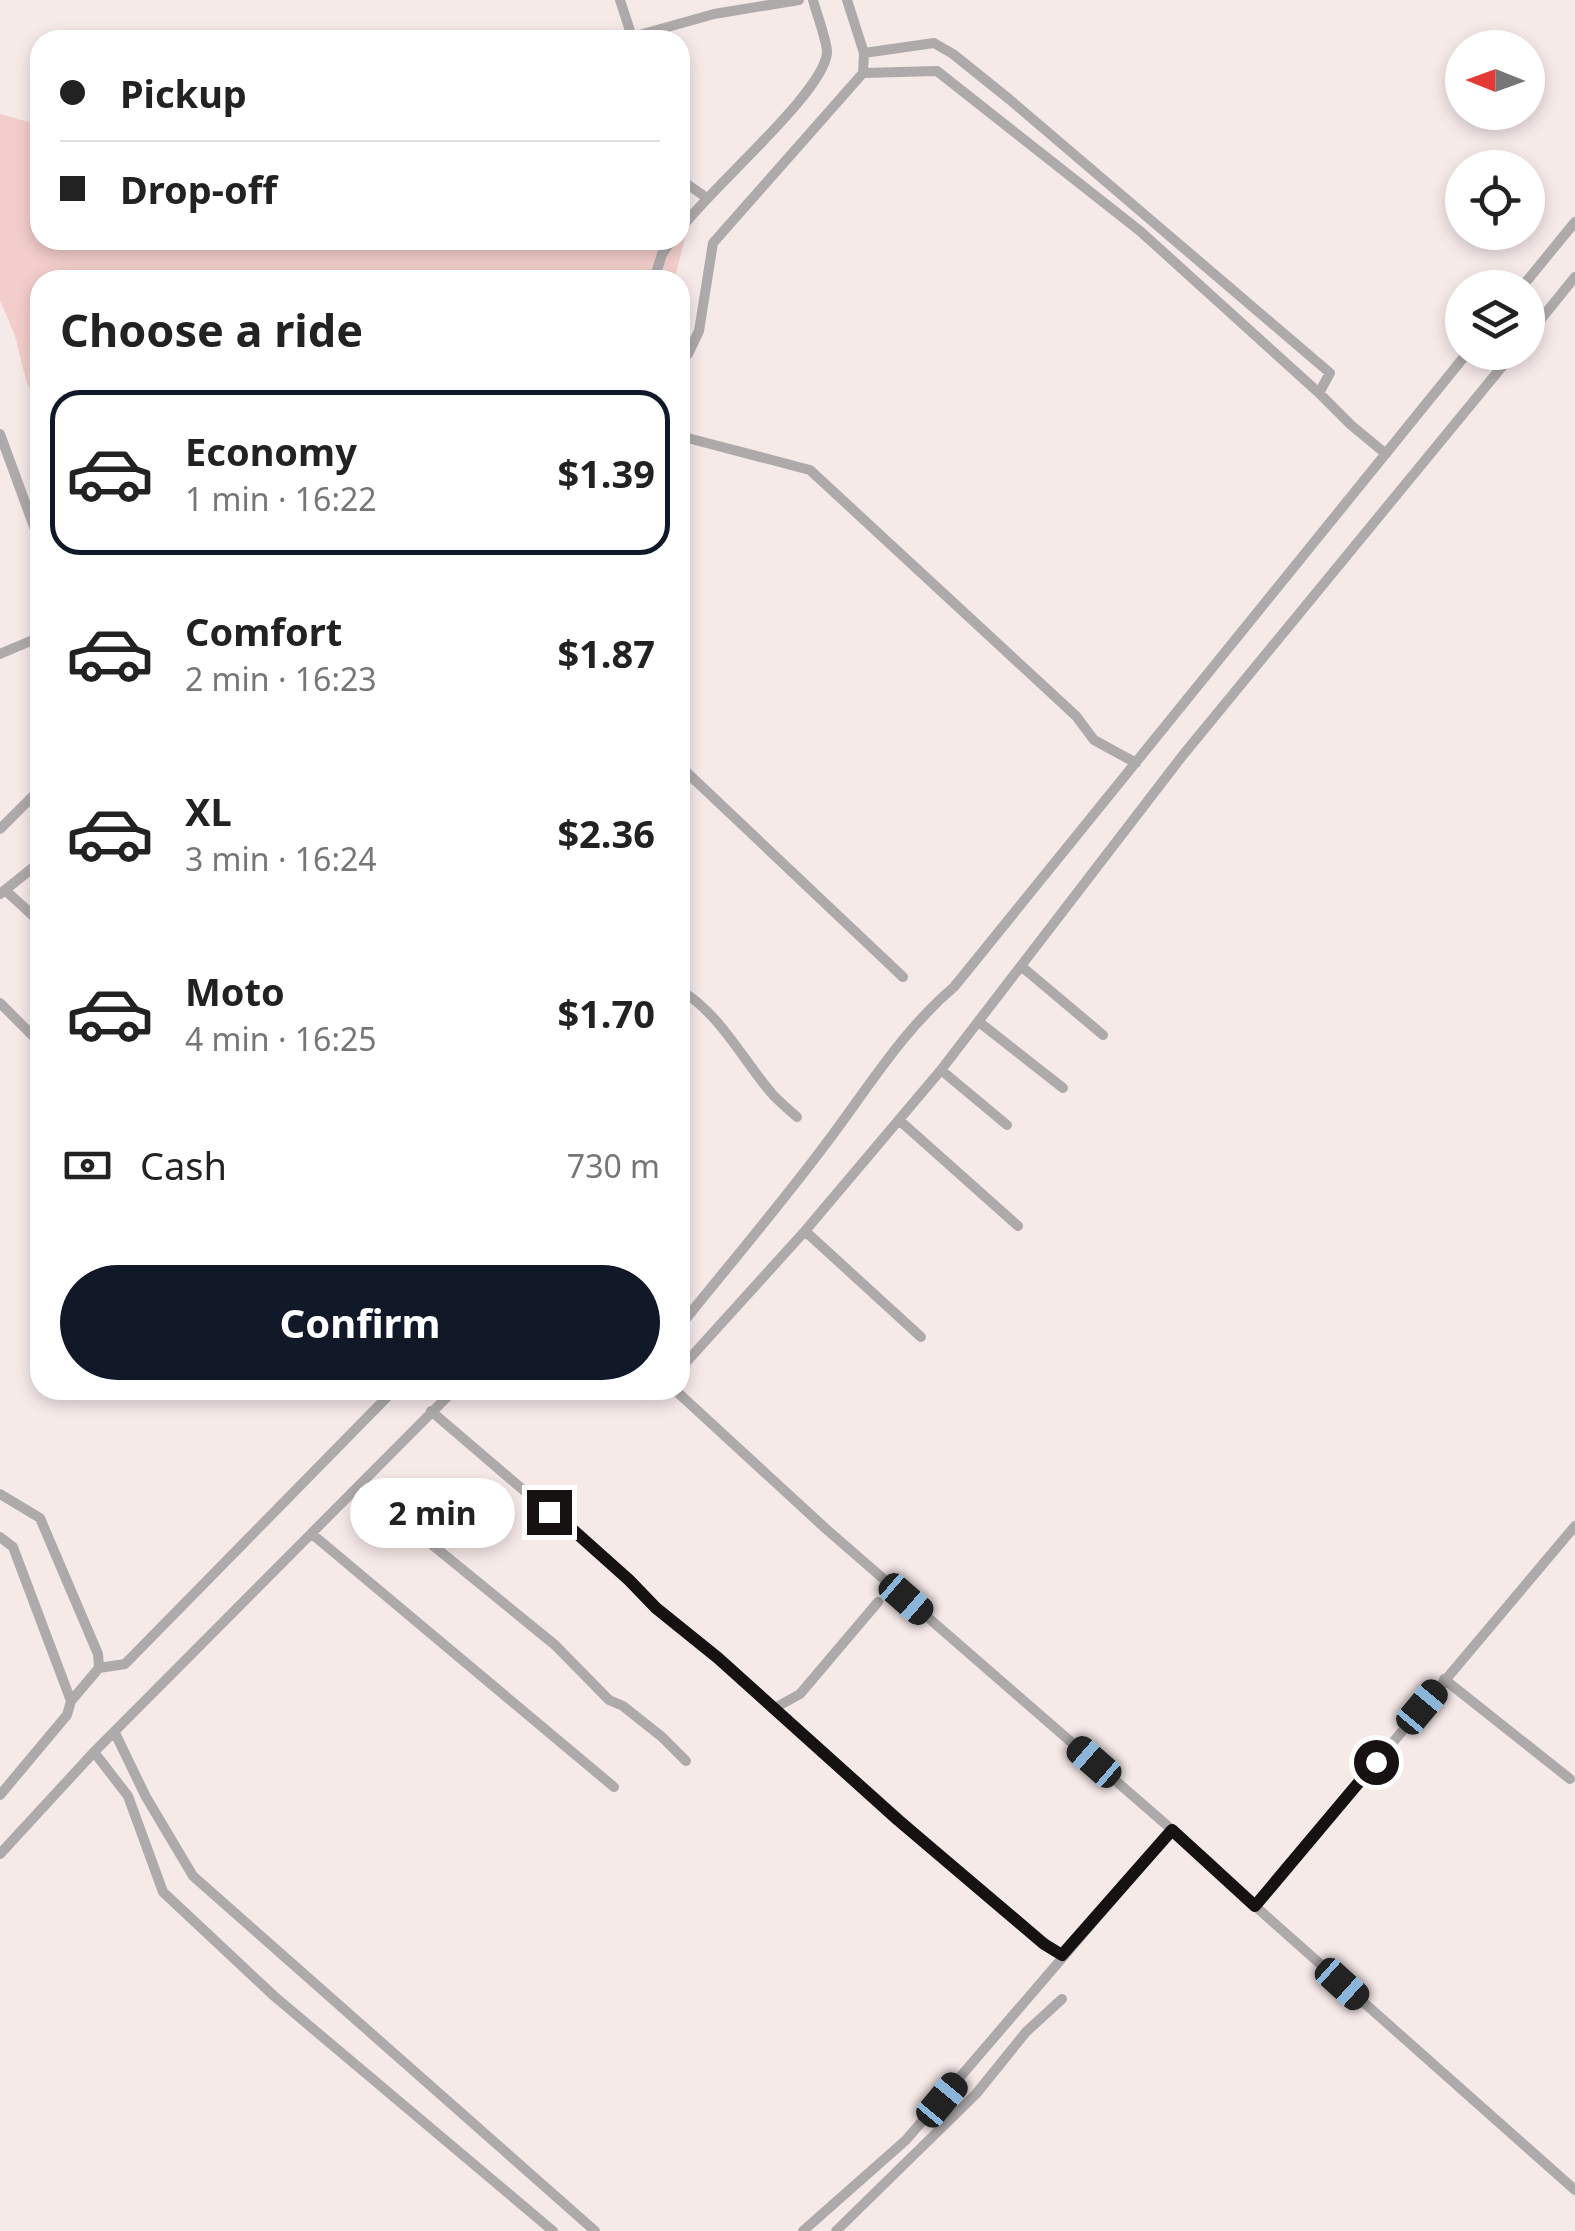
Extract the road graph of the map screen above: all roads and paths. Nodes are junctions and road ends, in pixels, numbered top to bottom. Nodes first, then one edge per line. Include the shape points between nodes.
1 (620, 0) edge
2 (799, 0) edge
3 (813, 0) edge
4 (846, 0) edge
5 (629, 30) edge
6 (662, 30) edge
7 (864, 53) junction
8 (862, 73) junction
9 (690, 186) edge
10 (706, 198) junction
11 (690, 218) edge
12 (1575, 222) edge
13 (1536, 270) edge
14 (1575, 277) edge
15 (1545, 315) edge
16 (690, 350) edge
17 (1454, 370) edge
18 (1499, 370) edge
19 (1319, 393) junction
20 (0, 434) edge
21 (690, 439) edge
22 (1386, 454) junction
23 (4, 458) edge
24 (30, 519) edge
25 (30, 641) edge
26 (0, 654) edge
27 (1136, 763) junction
28 (690, 776) edge
29 (30, 798) edge
30 (2, 822) edge
31 (30, 870) edge
32 (2, 892) edge
33 (30, 914) edge
34 (1022, 966) junction
35 (902, 977) dead end
36 (690, 996) edge
37 (0, 1003) edge
38 (978, 1022) junction
39 (30, 1033) edge
40 (1104, 1036) dead end
41 (942, 1070) junction
42 (1063, 1088) dead end
43 (797, 1117) dead end
44 (899, 1120) junction
45 (1007, 1124) dead end
46 (1018, 1226) dead end
47 (805, 1232) junction
48 (690, 1314) edge
49 (921, 1337) dead end
50 (690, 1359) edge
51 (384, 1400) edge
52 (443, 1400) edge
53 (686, 1400) edge
54 (431, 1411) junction
55 (360, 1486) junction
56 (0, 1494) edge
57 (1575, 1526) edge
58 (312, 1534) junction
59 (0, 1538) edge
60 (878, 1602) dead end
61 (99, 1668) junction
62 (1444, 1679) junction
63 (71, 1701) junction
64 (773, 1709) junction
65 (115, 1733) junction
66 (94, 1752) junction
67 (686, 1761) dead end
68 (1570, 1779) dead end
69 (614, 1787) dead end
70 (0, 1794) edge
71 (1172, 1830) junction
72 (0, 1854) edge
73 (1255, 1906) junction
74 (1062, 1955) junction
75 (1062, 1999) dead end
76 (1575, 2190) edge
77 (553, 2231) edge
78 (595, 2231) edge
79 (803, 2231) edge
80 (836, 2231) edge

1 - 5 street
2 - 6 street
3 - 10 street via 827,52 818,78
4 - 7 street
7 - 8 street
7 - 19 street via 934,43 953,54 1330,373
8 - 16 street via 713,243
8 - 19 street via 937,71 1140,231
9 - 10 street
10 - 11 street
12 - 13 street
14 - 15 street
17 - 22 street
18 - 34 street via 1182,755
19 - 22 street
20 - 23 street
21 - 27 street via 810,470 1094,740
22 - 27 street
23 - 24 street
25 - 26 street
27 - 48 street via 882,1065
28 - 35 street
29 - 30 street
31 - 32 street
32 - 33 street
34 - 38 street
34 - 40 street
36 - 43 street
37 - 39 street
38 - 41 street
38 - 42 street
41 - 44 street
41 - 45 street
44 - 46 street
44 - 47 street
47 - 49 street
47 - 50 street
51 - 61 street via 125,1664
52 - 54 street
53 - 71 street
54 - 55 street
54 - 64 street
55 - 58 street
55 - 67 street
56 - 61 street via 40,1518
57 - 62 street
58 - 65 street
58 - 69 street
59 - 63 street via 13,1547
60 - 64 street via 800,1694
61 - 63 street
62 - 68 street
62 - 73 street
63 - 70 street via 67,1715
64 - 74 street
65 - 66 street
65 - 78 street via 192,1876
66 - 72 street
66 - 77 street via 128,1796 164,1892 274,1996
71 - 73 street
71 - 74 street
73 - 76 street
74 - 79 street via 906,2140
75 - 80 street

